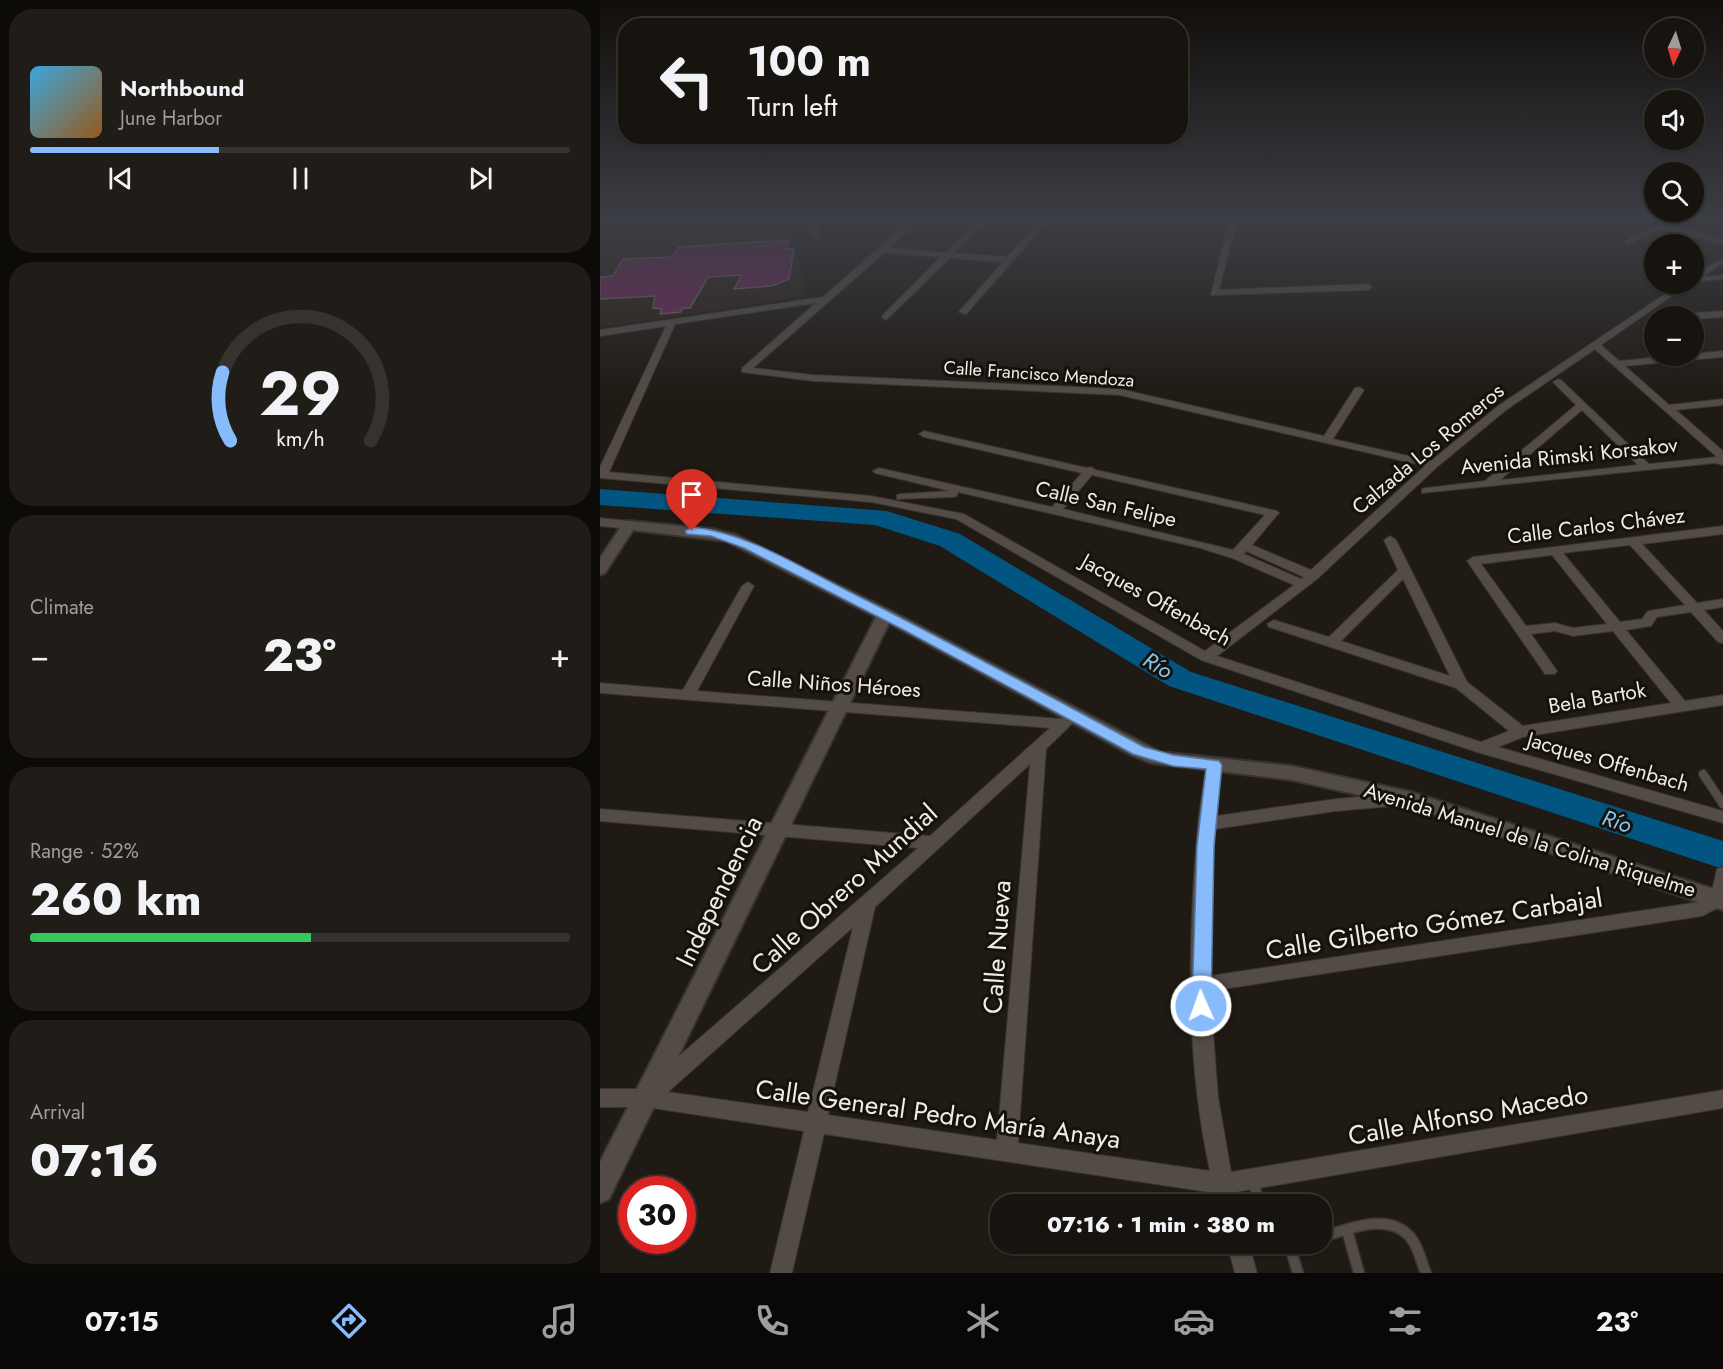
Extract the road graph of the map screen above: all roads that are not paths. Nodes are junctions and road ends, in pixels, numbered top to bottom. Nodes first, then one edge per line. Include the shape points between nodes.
1 (849, 279) edge
2 (924, 279) edge
3 (992, 279) edge
4 (1218, 279) edge
5 (1368, 287) dead end
6 (1671, 294) edge
7 (827, 299) junction
8 (963, 312) dead end
9 (1723, 314) edge
10 (1704, 315) edge
11 (886, 317) dead end
12 (1644, 321) edge
13 (672, 322) junction
14 (1630, 322) junction
15 (600, 333) edge
16 (1595, 345) junction
17 (1723, 354) edge
18 (1617, 364) junction
19 (1558, 382) dead end
20 (1359, 390) dead end
21 (1723, 402) edge
22 (1582, 405) junction
23 (1667, 408) junction
24 (924, 434) dead end
25 (1328, 440) junction
26 (1721, 458) edge
27 (1433, 465) junction
28 (1646, 467) junction
29 (1091, 470) junction
30 (879, 471) dead end
31 (601, 475) edge
32 (1487, 485) junction
33 (1426, 491) dead end
34 (967, 493) junction
35 (871, 499) junction
36 (1054, 512) junction
37 (600, 522) edge
38 (629, 525) junction
39 (1717, 530) edge
40 (1390, 540) dead end
41 (1634, 542) junction
42 (1723, 543) edge
43 (1240, 550) junction
44 (1555, 550) junction
45 (600, 570) edge
46 (1405, 570) junction
47 (1308, 580) junction
48 (748, 586) dead end
49 (1723, 603) edge
50 (1694, 607) junction
51 (885, 614) junction
52 (1274, 624) dead end
53 (1617, 627) junction
54 (1522, 631) junction
55 (1723, 639) edge
56 (1332, 642) junction
57 (1206, 657) junction
58 (1550, 671) dead end
59 (1461, 685) junction
60 (600, 688) edge
61 (688, 694) junction
62 (1723, 700) edge
63 (839, 705) junction
64 (1681, 706) junction
65 (1069, 720) junction
66 (1520, 732) junction
67 (1039, 746) junction
68 (1482, 748) junction
69 (1214, 765) junction
70 (1703, 774) dead end
71 (1411, 799) junction
72 (1723, 804) edge
73 (600, 815) edge
74 (1723, 817) edge
75 (1206, 824) junction
76 (779, 831) junction
77 (934, 843) junction
78 (1722, 890) edge
79 (867, 904) junction
80 (1200, 985) junction
81 (600, 1098) edge
82 (646, 1098) junction
83 (1723, 1099) edge
84 (816, 1123) junction
85 (1007, 1151) junction
86 (1253, 1179) junction
87 (1223, 1184) junction
88 (600, 1191) edge
89 (1226, 1194) edge
90 (1256, 1194) edge
91 (1347, 1230) junction
92 (1332, 1234) edge
93 (1241, 1254) edge
94 (1294, 1254) edge
95 (781, 1273) edge
96 (1246, 1273) edge
97 (1299, 1273) edge
98 (1359, 1273) edge
99 (1426, 1273) edge

1 - 7 street
2 - 11 street
3 - 8 street
4 - 5 street via 1214,293
6 - 14 street, Calzada Los Romeros
7 - 13 street
7 - 25 street, Calle Francisco Mendoza via 745,370 813,378 1120,392
9 - 10 street
12 - 14 street
13 - 15 street
13 - 31 street
14 - 16 street, Calzada Los Romeros
16 - 18 street
16 - 27 street, Calzada Los Romeros via 1502,408
17 - 18 street
18 - 23 street
19 - 22 street
20 - 25 street
21 - 23 street
22 - 28 street
22 - 32 street
23 - 26 street
24 - 29 street
25 - 27 street, Calle Francisco Mendoza
26 - 28 street, Avenida Rimski Korsakov
27 - 47 street, Calzada Los Romeros
28 - 32 street, Avenida Rimski Korsakov
29 - 36 street
29 - 43 street, Calle San Felipe via 1273,513
30 - 34 street
31 - 35 street, Jacques Offenbach
32 - 33 street, Avenida Rimski Korsakov
34 - 35 street
34 - 36 street, Calle San Felipe
35 - 57 street, Jacques Offenbach via 960,516
36 - 43 street, Calle San Felipe
37 - 38 street, Avenida Manuel de la Colina Riquelme
38 - 45 street
38 - 51 street, Avenida Manuel de la Colina Riquelme via 731,538
39 - 41 street, Calle Carlos Chávez
39 - 42 street
40 - 46 street
41 - 44 street, Calle Carlos Chávez
41 - 50 street
43 - 47 street, Calle San Felipe
44 - 53 street
44 - 54 street, Calle Carlos Chávez via 1473,561
46 - 56 street
46 - 59 street
47 - 57 street, Calzada Los Romeros
48 - 61 street
49 - 50 street
50 - 53 street via 1653,614 1646,623
50 - 55 street
51 - 63 street, Independencia
51 - 65 street, Avenida Manuel de la Colina Riquelme
52 - 56 street
53 - 54 street via 1573,632 1556,627
53 - 64 street
54 - 58 street
56 - 59 street
57 - 68 street, Jacques Offenbach
59 - 66 street
60 - 61 street, Calle Niños Héroes
61 - 63 street, Calle Niños Héroes
62 - 64 street, Bela Bartok
63 - 65 street, Calle Niños Héroes
63 - 76 street, Independencia
64 - 66 street, Bela Bartok
65 - 67 street, Calle Obrero Mundial
65 - 69 street, Avenida Manuel de la Colina Riquelme via 1158,758
66 - 68 street, Bela Bartok
67 - 77 street, Calle Obrero Mundial
67 - 85 street, Calle Nueva
68 - 74 street, Jacques Offenbach
69 - 71 street, Avenida Manuel de la Colina Riquelme via 1292,773
69 - 75 street
70 - 72 lane
71 - 75 street via 1336,805
71 - 78 street, Avenida Manuel de la Colina Riquelme
73 - 76 street
75 - 80 street
76 - 77 street
76 - 82 street, Independencia
77 - 79 street, Calle Obrero Mundial
78 - 80 street, Calle Gilberto Gómez Carbajal via 1702,909
79 - 82 street, Calle Obrero Mundial
79 - 84 street
80 - 87 street via 1205,1070
81 - 82 street, Calle General Pedro María Anaya
82 - 84 street, Calle General Pedro María Anaya
82 - 88 street, Independencia
83 - 86 street, Calle Alfonso Macedo
84 - 85 street, Calle General Pedro María Anaya
84 - 95 street
85 - 87 street, Calle General Pedro María Anaya
86 - 87 street, Calle Alfonso Macedo
86 - 90 lane
87 - 89 street
91 - 92 lane
91 - 98 lane
91 - 99 lane via 1374,1223 1405,1230
93 - 96 street
94 - 97 lane

